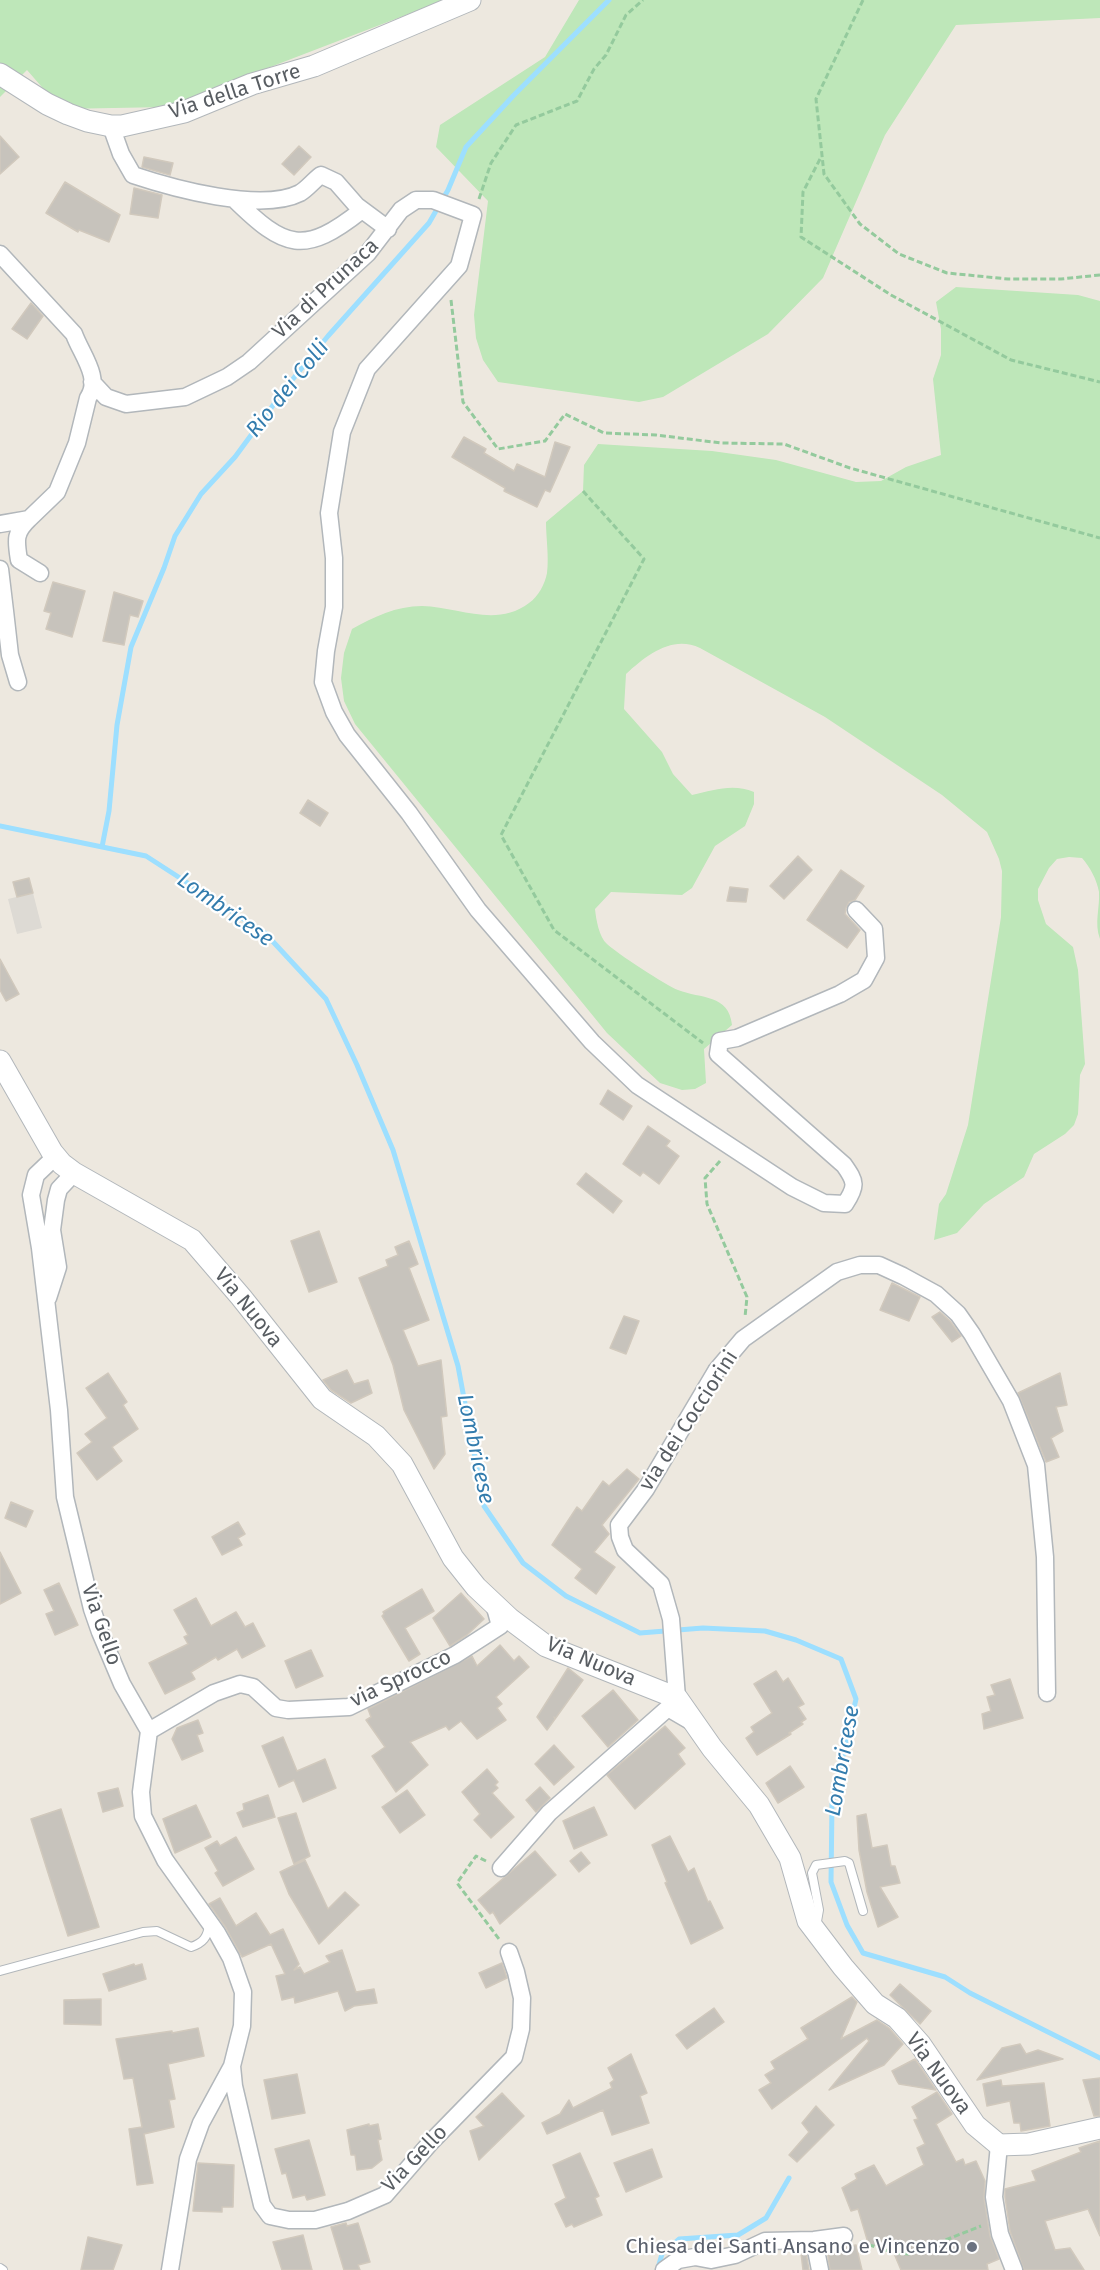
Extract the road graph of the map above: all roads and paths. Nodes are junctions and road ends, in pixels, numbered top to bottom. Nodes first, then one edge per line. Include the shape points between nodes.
1 (470, 0) edge
2 (643, 0) edge
3 (863, 0) edge
4 (0, 74) edge
5 (111, 126) junction
6 (821, 157) junction
7 (234, 199) junction
8 (362, 210) junction
9 (473, 215) junction
10 (388, 230) junction
11 (0, 254) edge
12 (1100, 275) edge
13 (448, 278) junction
14 (92, 382) junction
15 (1100, 382) edge
16 (583, 491) dead end
17 (29, 519) junction
18 (0, 524) edge
19 (1100, 538) edge
20 (0, 569) edge
21 (40, 573) dead end
22 (3, 613) edge
23 (18, 682) dead end
24 (856, 910) dead end
25 (718, 1054) junction
26 (0, 1061) edge
27 (741, 1153) junction
28 (56, 1156) junction
29 (74, 1173) junction
30 (46, 1302) junction
31 (743, 1339) junction
32 (494, 1604) junction
33 (1047, 1693) dead end
34 (677, 1698) junction
35 (695, 1724) junction
36 (149, 1731) junction
37 (501, 1868) joint
38 (863, 1911) dead end
39 (209, 1923) junction
40 (815, 1930) junction
41 (509, 1952) joint
42 (0, 1971) edge
43 (232, 2066) junction
44 (1100, 2128) edge
45 (999, 2145) junction
46 (998, 2219) junction
47 (844, 2236) joint
48 (814, 2240) junction
49 (666, 2268) edge
50 (170, 2270) edge
51 (820, 2270) edge
52 (1014, 2270) edge

1 - 5 street, Via della Torre via 314,66 252,84 184,112
2 - 9 path via 626,15 577,101 516,125 491,163
3 - 6 path via 816,99
4 - 5 street, Via della Torre via 68,114
5 - 7 street, Via di Prunaca via 133,175
6 - 12 path via 824,174 860,224 899,254 947,273 1008,279
6 - 15 path via 803,192 801,237 891,295 1011,360
7 - 8 street, Via di Prunaca via 275,199 299,193 321,175 336,182
7 - 8 street via 262,225 291,240 304,242 332,231
8 - 10 street, Via di Prunaca
9 - 10 street via 433,200 416,200 401,210
9 - 13 street via 459,267
10 - 14 street, Via di Prunaca via 249,362 227,377 185,396 126,404 106,397
11 - 14 street via 74,334 91,368
13 - 19 path via 463,402 498,449 544,441 565,414 604,434 784,444 850,468
13 - 27 street via 367,369 342,432 329,513 334,607 323,682 347,735 478,910 592,1042 637,1085
14 - 17 street via 77,443 57,492
16 - 25 path via 644,559 501,835 554,930
17 - 18 street
17 - 21 street via 16,540 19,560
20 - 22 street
22 - 23 street
24 - 25 street via 874,929 876,958 864,980 840,994 736,1038 720,1041
25 - 27 street via 844,1165 854,1179 853,1192 845,1204 824,1203
26 - 28 street, Via Nuova
27 - 31 path via 717,1162 705,1178 707,1204 747,1297
28 - 29 street, Via Nuova
28 - 30 street, Via Gello via 36,1175 31,1195
29 - 30 street, Via Gello via 59,1189 56,1200 52,1230 58,1267
29 - 32 street, Via Nuova via 192,1240 322,1399 376,1436 402,1464 453,1558
30 - 36 street, Via Gello via 65,1497 100,1632
31 - 33 street, via dei Cocciorini via 837,1272 860,1265 879,1265 903,1276 936,1294 958,1314 1011,1401 1036,1465 1044,1557
31 - 34 street, via dei Cocciorini via 716,1371 646,1489 619,1525 621,1545 662,1584 671,1619
32 - 34 street, Via Nuova via 546,1646
32 - 36 street, via Sprocco via 500,1626 455,1655 349,1707 276,1708 253,1687 240,1684 214,1693
34 - 35 street, Via Nuova
35 - 37 street via 668,1708 549,1813
35 - 40 street, Via Nuova via 759,1805 790,1858 808,1921
36 - 39 street, Via Gello via 141,1792 143,1816 165,1860
37 - 41 path via 476,1856 457,1883
38 - 40 lane via 849,1863 816,1865 812,1873 819,1910
39 - 42 lane via 206,1938 191,1947 157,1931 142,1932
39 - 43 street, Via Gello via 231,1958 243,1992 242,2026
40 - 45 street, Via Nuova via 875,2004 897,2018 920,2043 975,2125
41 - 43 street, Via Gello via 522,1998 521,2029 514,2057 385,2194 348,2211 315,2220 270,2216 262,2205
43 - 50 street, Via Gello via 201,2123 188,2159
44 - 45 street via 1029,2144
45 - 46 street via 994,2197
46 - 47 path via 910,2254
46 - 52 street
47 - 48 street
48 - 49 street via 765,2241 735,2255 678,2260
48 - 51 street

